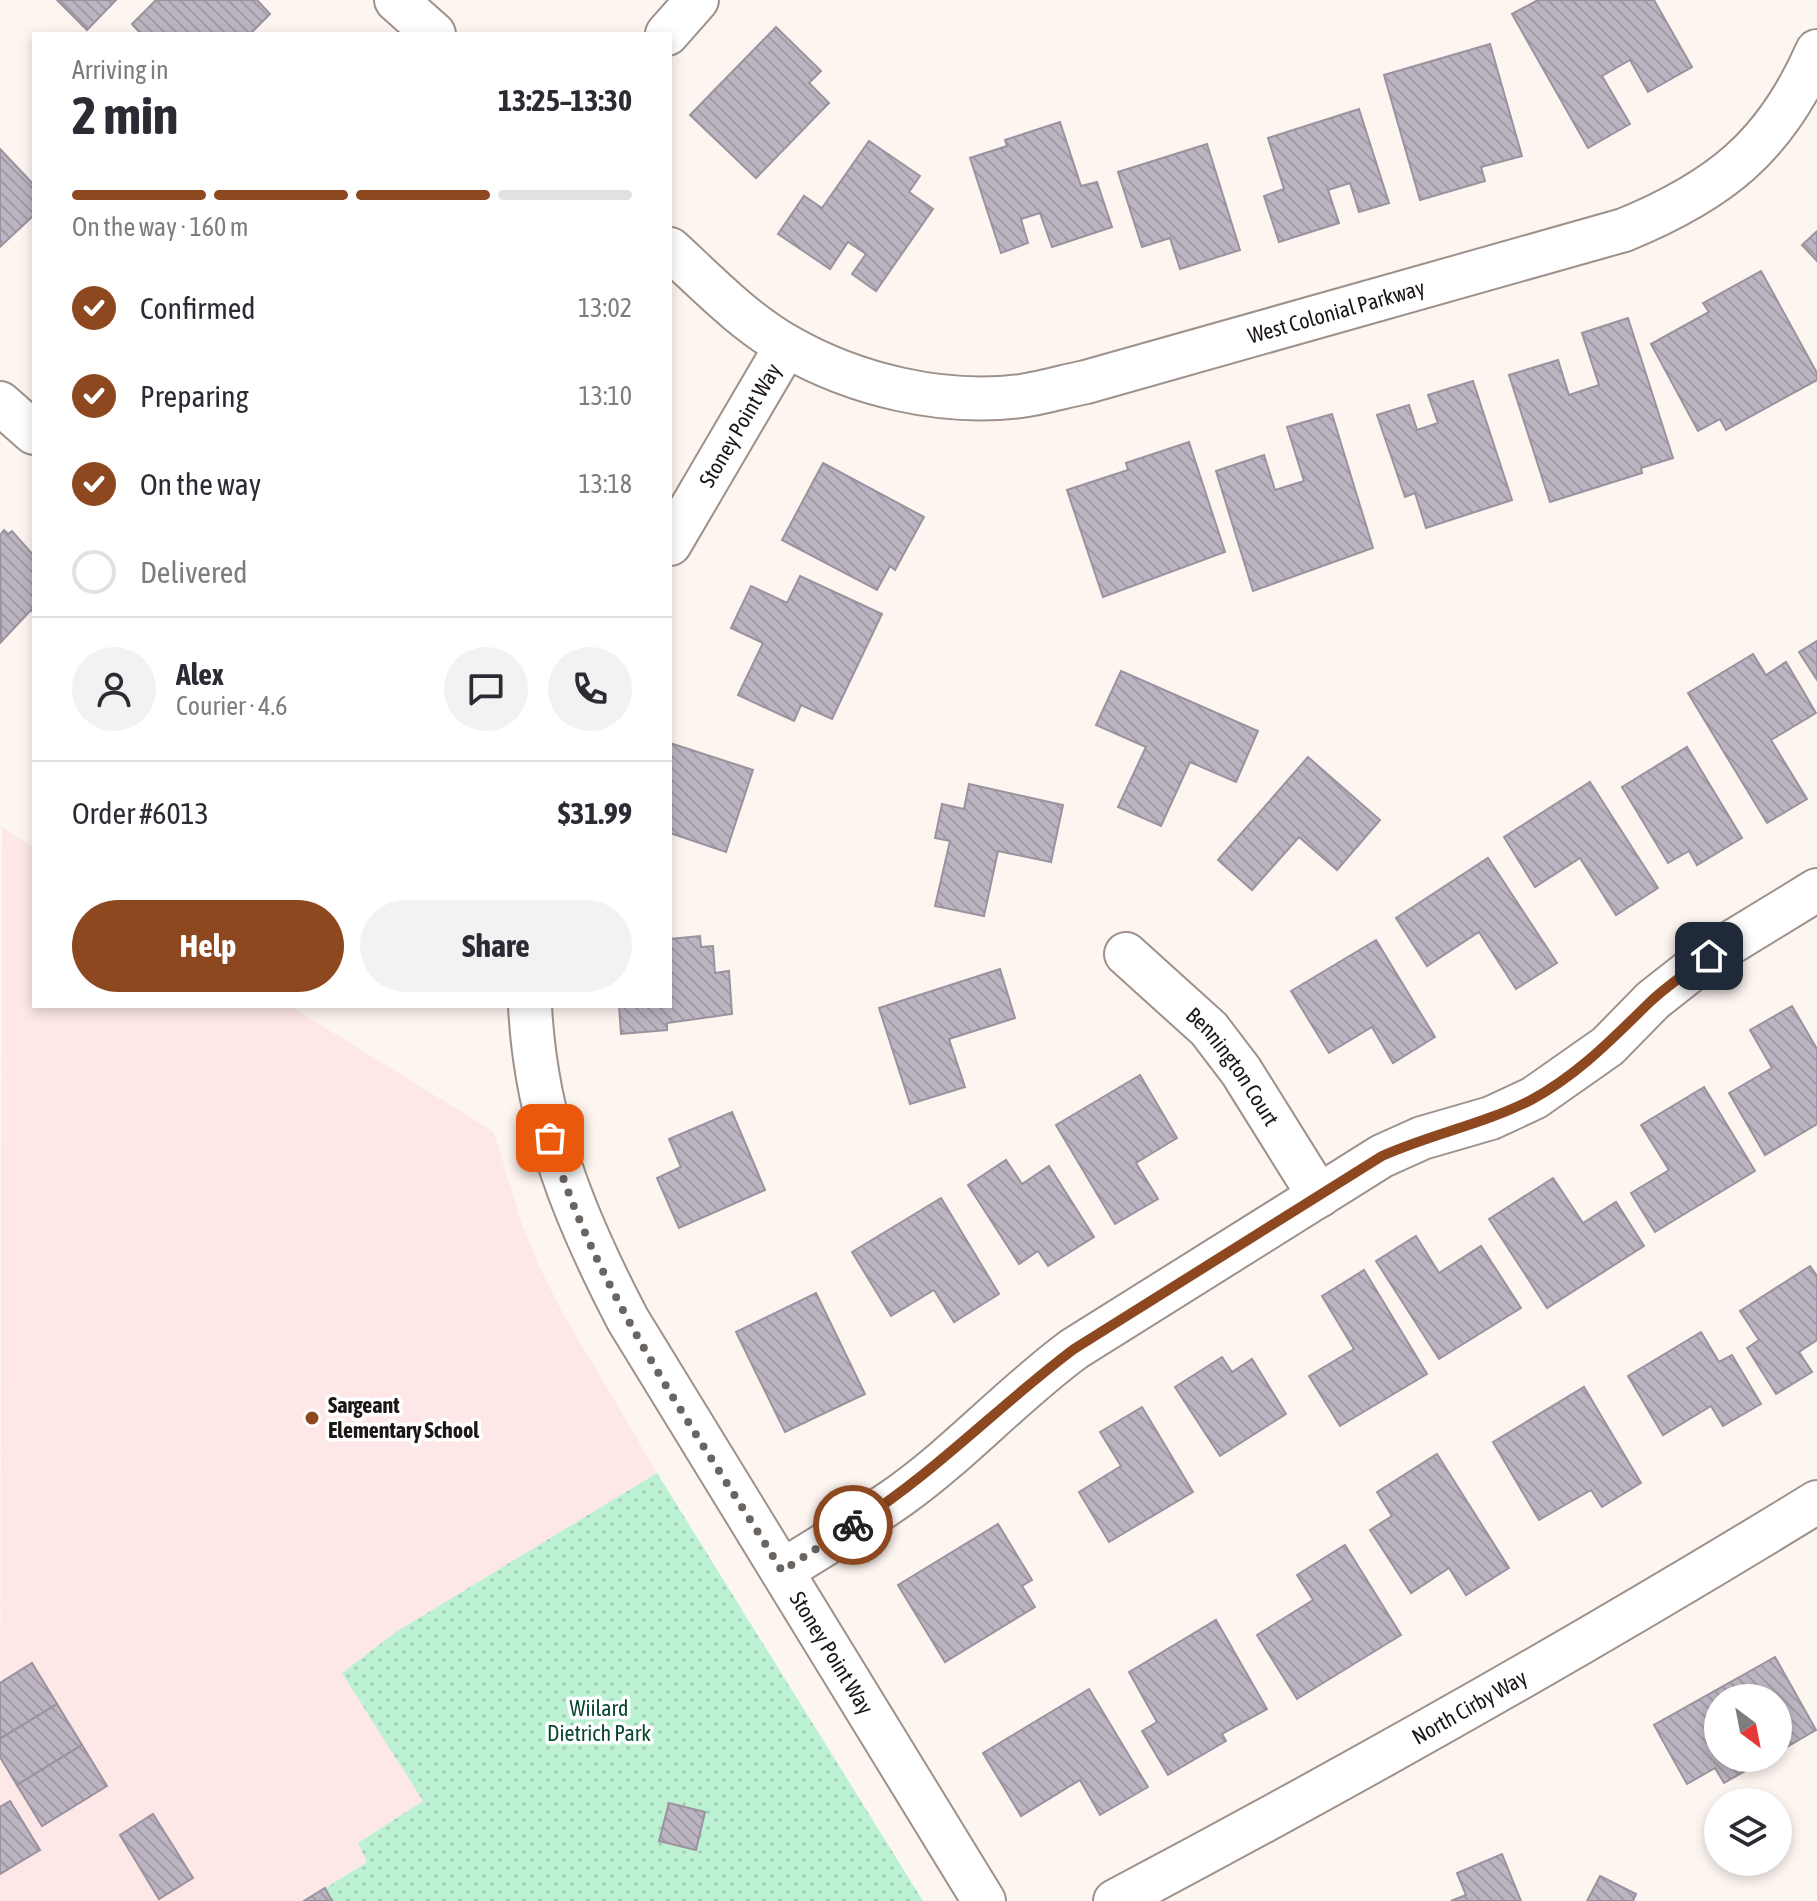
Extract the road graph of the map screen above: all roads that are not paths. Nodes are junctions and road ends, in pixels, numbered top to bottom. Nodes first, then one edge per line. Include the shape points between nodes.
1 (396, 0) edge
2 (697, 0) edge
3 (432, 32) edge
4 (669, 32) edge
5 (1817, 51) edge
6 (672, 251) edge
7 (786, 346) junction
8 (0, 403) edge
9 (32, 431) edge
10 (672, 541) edge
11 (1817, 890) edge
12 (1126, 954) dead end
13 (530, 1008) edge
14 (1319, 1196) junction
15 (1817, 1502) edge
16 (782, 1571) junction
17 (984, 1901) edge
18 (1115, 1901) edge

1 - 3 street
2 - 4 street
5 - 7 street, West Colonial Parkway via 1771,134 1728,176 1678,208 1624,230 1021,396 964,399 906,390 842,372
6 - 7 street, West Colonial Parkway via 731,306
7 - 10 street, Stoney Point Way
8 - 9 street
11 - 14 street via 1709,956 1653,1000 1608,1046 1534,1098 1382,1156
12 - 14 street, Bennington Court via 1209,1029
13 - 16 street, Stoney Point Way via 537,1080 550,1138 587,1241 628,1320
14 - 16 street via 1074,1349 901,1495
15 - 18 street, North Cirby Way via 1565,1654
16 - 17 street, Stoney Point Way

